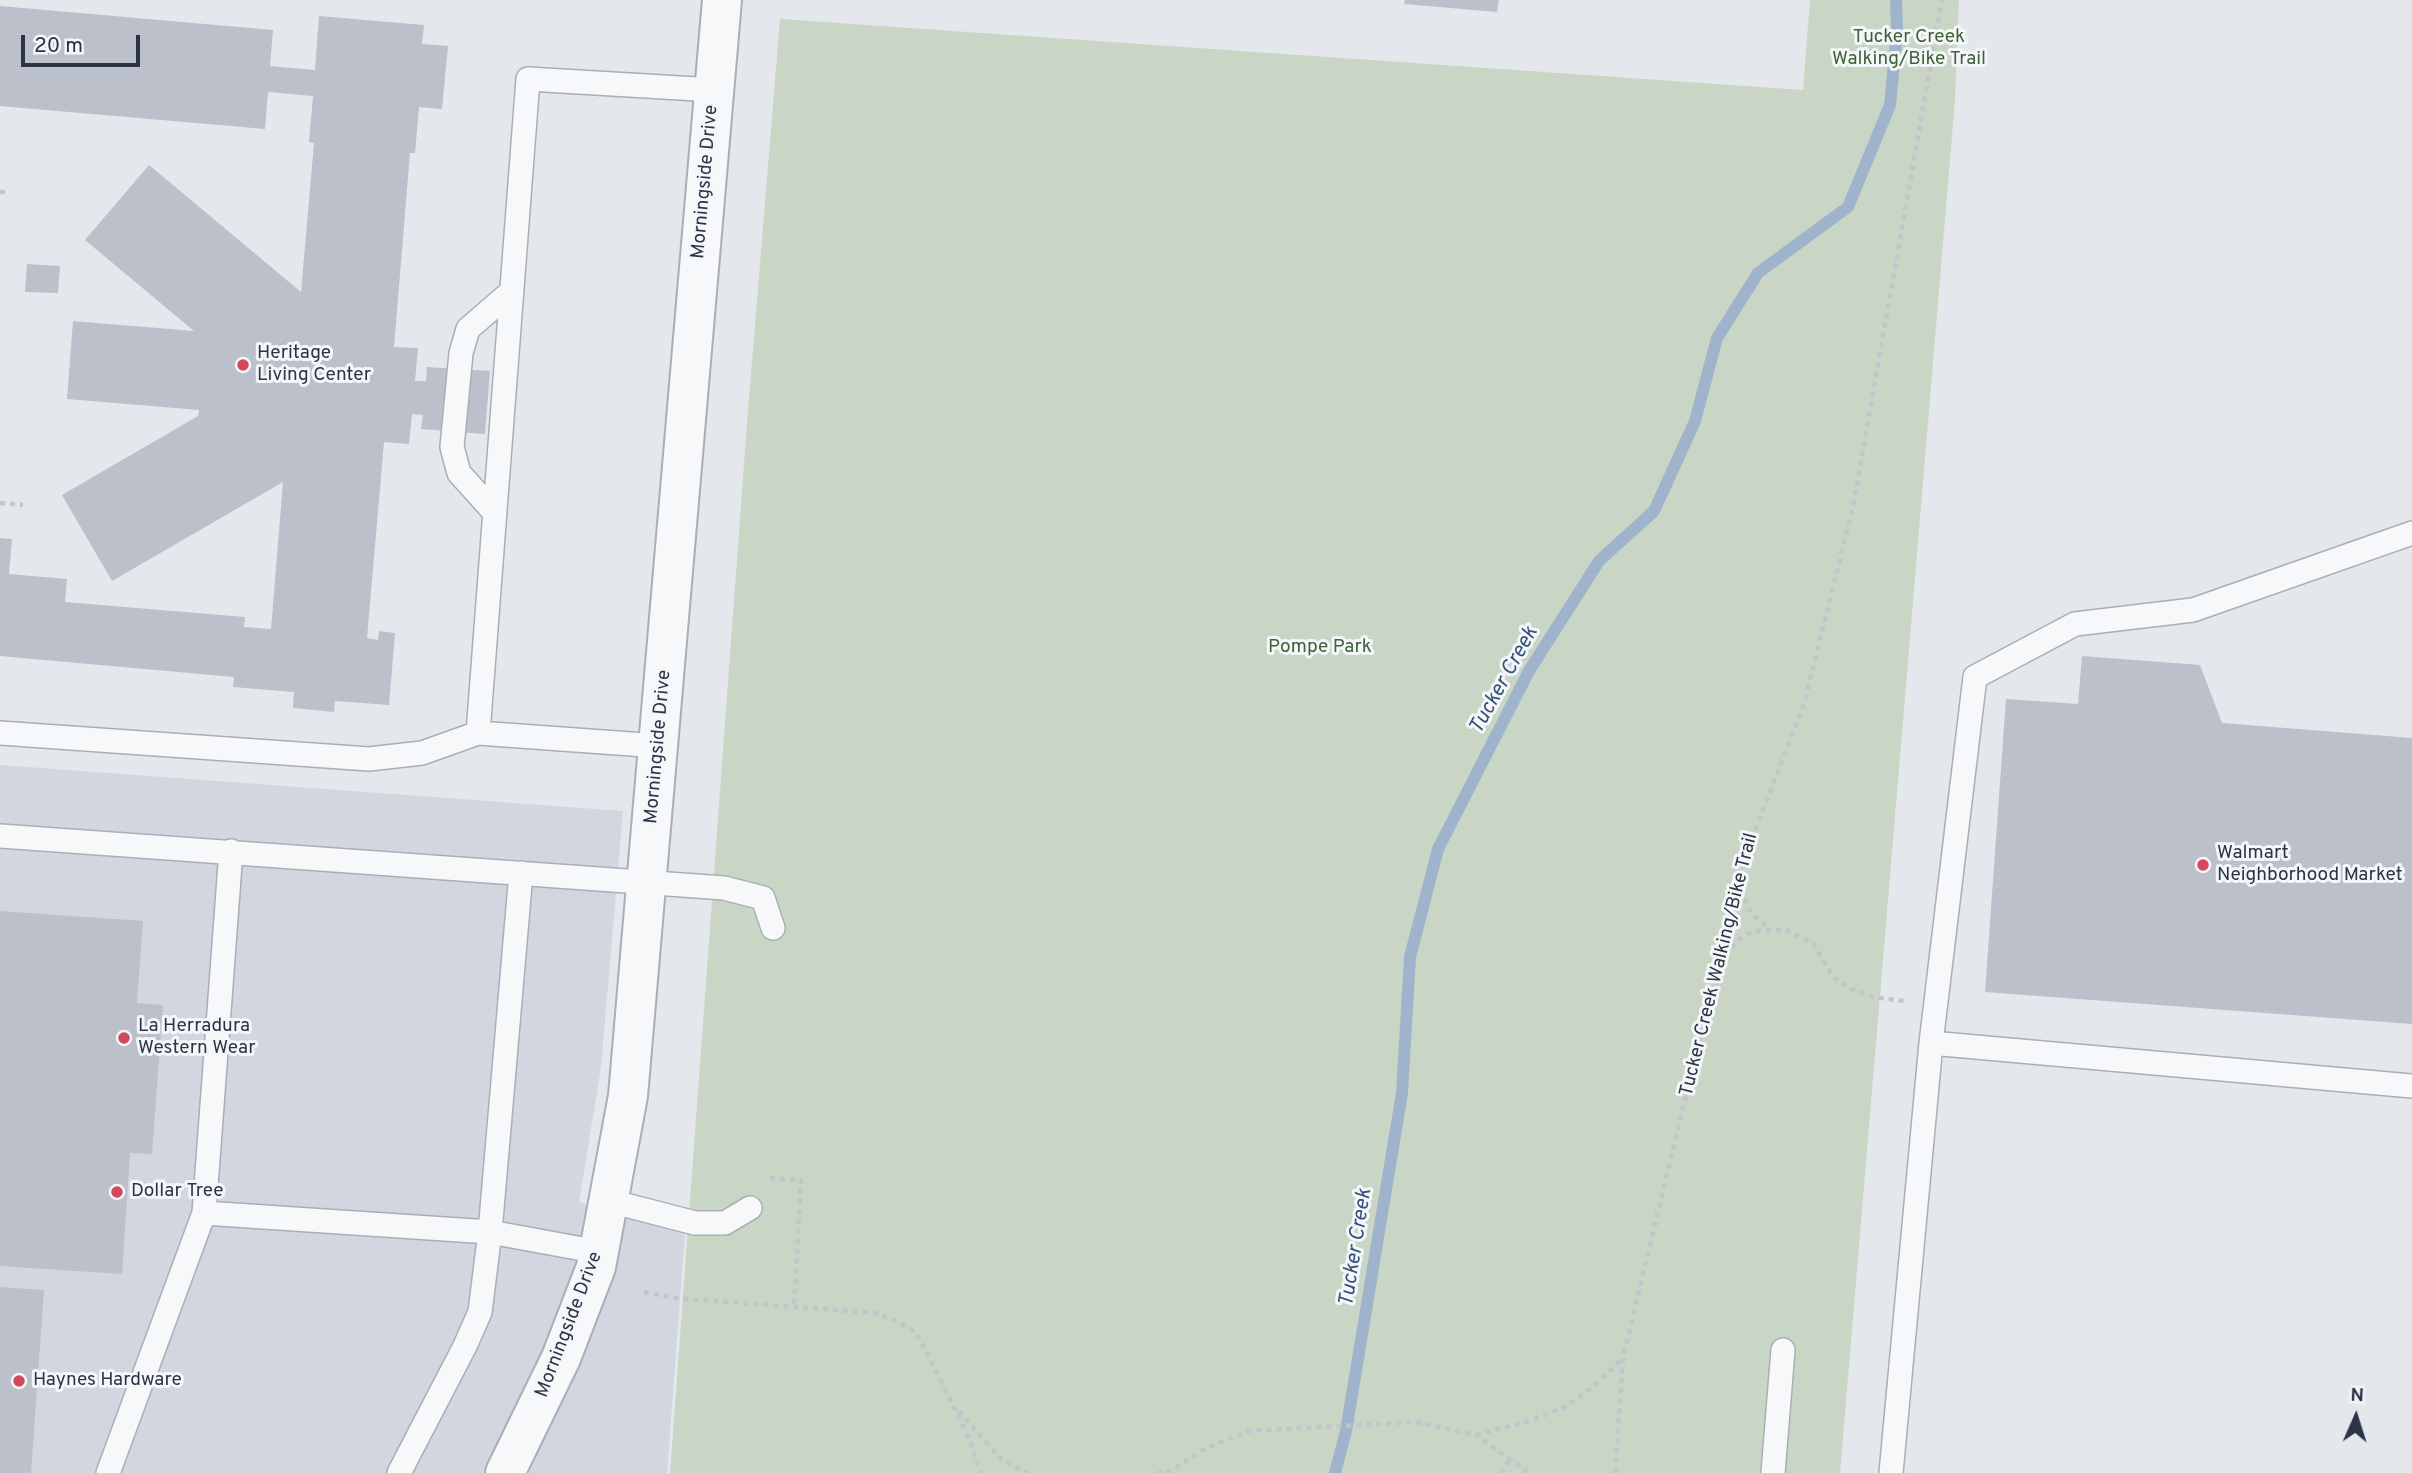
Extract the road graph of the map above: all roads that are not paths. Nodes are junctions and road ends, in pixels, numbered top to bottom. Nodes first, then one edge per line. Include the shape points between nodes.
1 (722, 0) edge
2 (714, 90) junction
3 (512, 291) junction
4 (495, 513) junction
5 (2412, 533) edge
6 (0, 733) edge
7 (478, 733) junction
8 (659, 746) junction
9 (0, 836) edge
10 (232, 851) junction
11 (521, 873) junction
12 (648, 881) junction
13 (774, 928) dead end
14 (1931, 1043) junction
15 (2412, 1082) edge
16 (610, 1202) junction
17 (750, 1208) dead end
18 (204, 1213) junction
19 (490, 1232) junction
20 (599, 1252) junction
21 (1783, 1350) dead end
22 (108, 1473) edge
23 (398, 1473) edge
24 (505, 1473) edge
25 (1773, 1473) edge
26 (1891, 1473) edge

1 - 2 street, Morningside Drive
2 - 3 lane via 528,79
2 - 8 street, Morningside Drive
3 - 4 lane
3 - 4 lane via 468,329 461,353 453,436 459,473
4 - 7 lane
5 - 14 lane via 2193,610 2075,624 1975,677
6 - 7 lane via 369,759 422,753
7 - 8 lane
8 - 12 street, Morningside Drive
9 - 10 lane
10 - 11 lane
10 - 18 lane
11 - 12 lane
11 - 19 lane
12 - 13 lane via 724,888 763,898
12 - 16 street, Morningside Drive via 628,1096
14 - 15 lane
14 - 26 lane
16 - 17 lane via 695,1223 725,1223
16 - 20 street, Morningside Drive
18 - 19 lane
18 - 22 lane
19 - 20 lane
19 - 23 lane via 480,1312
20 - 24 street, Morningside Drive via 561,1358
21 - 25 lane

